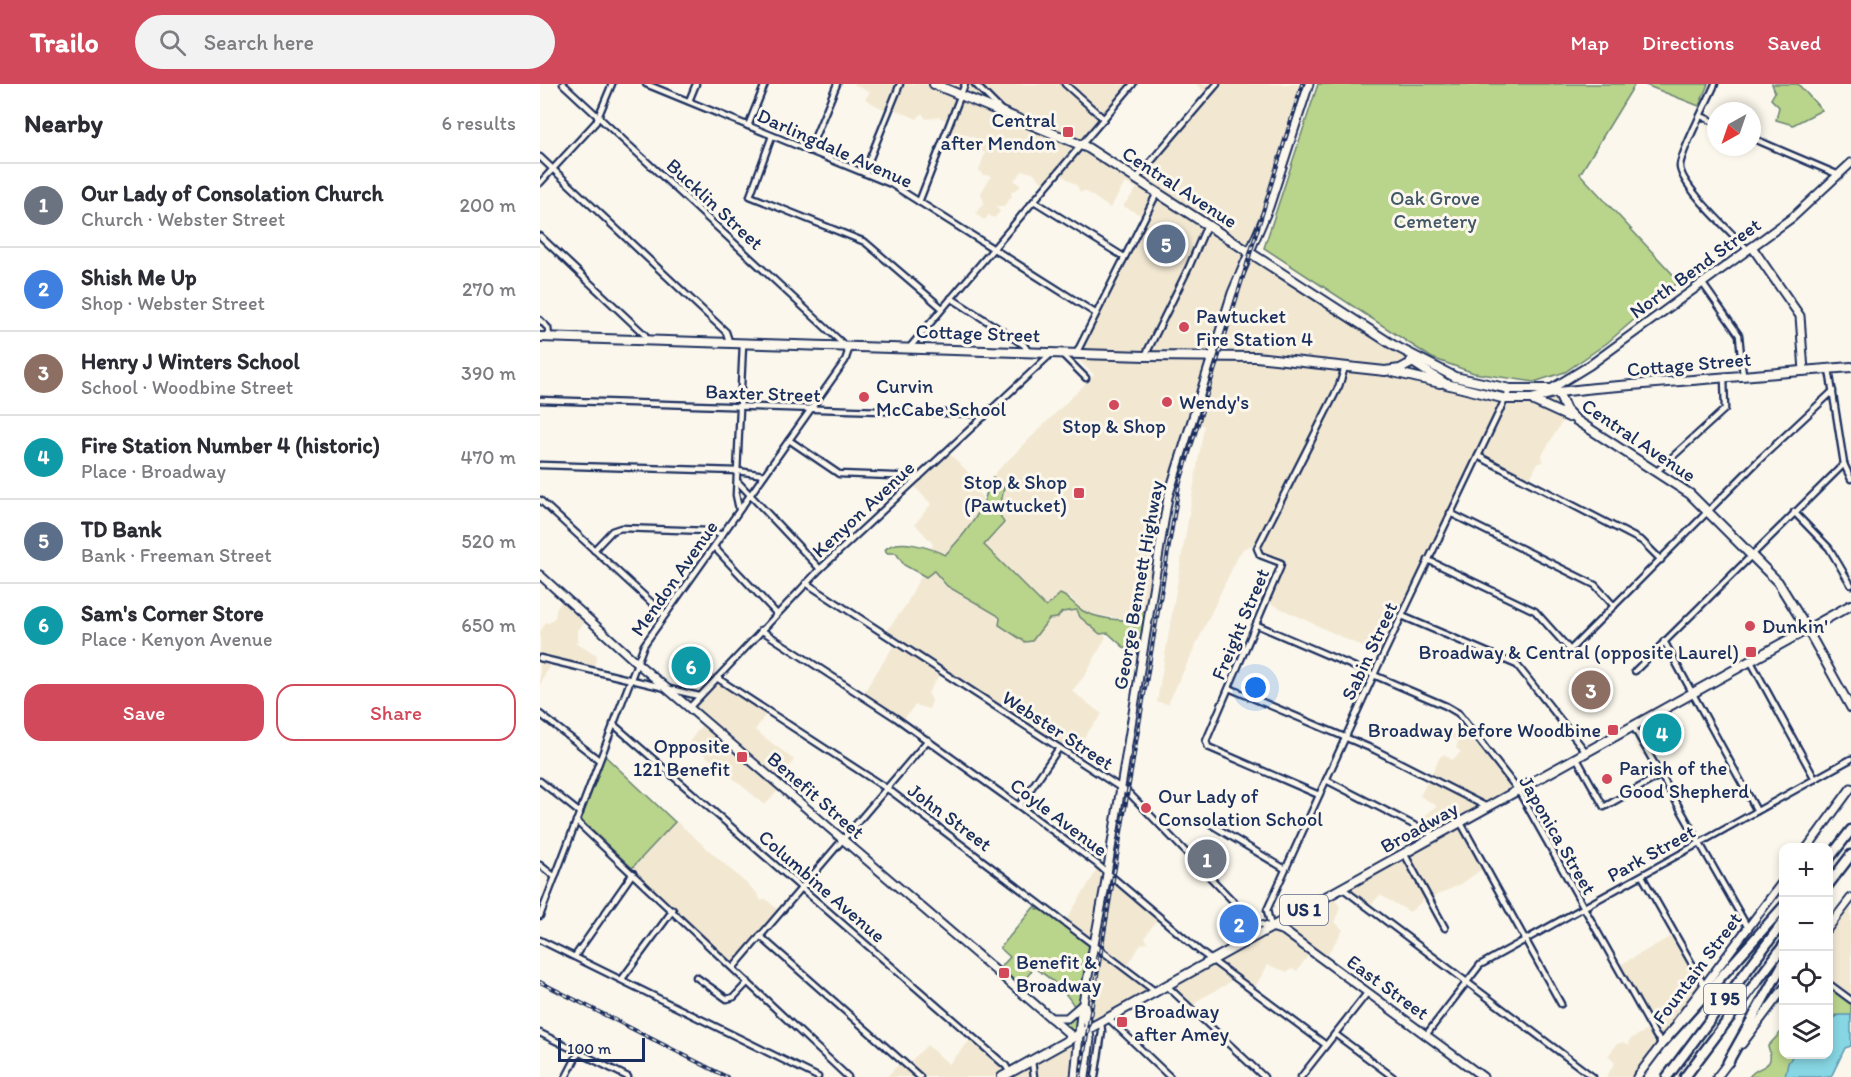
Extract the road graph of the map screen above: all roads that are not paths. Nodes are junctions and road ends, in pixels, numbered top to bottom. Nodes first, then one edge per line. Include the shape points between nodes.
1 (563, 84) edge
2 (612, 84) edge
3 (646, 84) edge
4 (696, 84) edge
5 (765, 84) edge
6 (837, 84) edge
7 (900, 84) edge
8 (934, 84) edge
9 (965, 84) edge
10 (975, 84) edge
11 (1065, 84) edge
12 (1133, 84) edge
13 (1217, 84) edge
14 (1310, 84) edge
15 (1714, 84) edge
16 (962, 95) junction
17 (689, 101) junction
18 (1004, 113) junction
19 (1701, 116) junction
20 (599, 117) junction
21 (1104, 119) junction
22 (1707, 119) edge
23 (748, 126) junction
24 (772, 136) junction
25 (1761, 142) edge
26 (1082, 145) junction
27 (809, 151) junction
28 (540, 157) edge
29 (1851, 163) edge
30 (553, 169) junction
31 (864, 173) junction
32 (1839, 175) junction
33 (1136, 179) junction
34 (540, 183) edge
35 (1157, 193) junction
36 (920, 201) junction
37 (1034, 201) junction
38 (1207, 225) junction
39 (540, 236) edge
40 (993, 249) junction
41 (1750, 249) junction
42 (1250, 252) junction
43 (1124, 257) junction
44 (1703, 284) junction
45 (951, 298) junction
46 (942, 308) junction
47 (1095, 313) junction
48 (540, 320) edge
49 (544, 337) edge
50 (647, 339) junction
51 (730, 344) junction
52 (743, 344) junction
53 (845, 347) junction
54 (910, 347) junction
55 (1028, 351) junction
56 (1057, 351) junction
57 (1077, 352) junction
58 (1144, 356) junction
59 (1211, 356) junction
60 (1416, 361) junction
61 (1345, 367) junction
62 (1851, 367) edge
63 (1829, 369) junction
64 (1385, 371) junction
65 (1804, 371) junction
66 (1743, 376) junction
67 (1086, 378) dead end
68 (1724, 378) junction
69 (1446, 384) junction
70 (1510, 389) junction
71 (1555, 391) junction
72 (1833, 391) junction
73 (1506, 399) junction
74 (1531, 399) junction
75 (540, 400) edge
76 (741, 407) junction
77 (811, 409) junction
78 (984, 417) junction
79 (1576, 420) junction
80 (789, 440) junction
81 (1478, 456) junction
82 (1844, 464) junction
83 (540, 465) edge
84 (738, 471) junction
85 (1657, 471) junction
86 (764, 475) junction
87 (919, 477) junction
88 (1851, 479) edge
89 (738, 482) junction
90 (750, 495) junction
91 (540, 500) edge
92 (739, 509) junction
93 (1708, 512) junction
94 (1794, 512) junction
95 (1450, 513) junction
96 (722, 535) junction
97 (714, 547) junction
98 (594, 550) junction
99 (1751, 555) junction
100 (1428, 560) junction
101 (1661, 560) junction
102 (820, 569) junction
103 (540, 575) edge
104 (806, 583) junction
105 (1851, 585) edge
106 (1851, 605) edge
107 (1614, 606) junction
108 (777, 614) junction
109 (665, 615) junction
110 (1402, 616) junction
111 (1257, 626) junction
112 (1807, 629) junction
113 (761, 630) junction
114 (1664, 642) junction
115 (540, 658) edge
116 (1750, 660) junction
117 (637, 663) junction
118 (1635, 671) dead end
119 (1373, 675) junction
120 (717, 678) junction
121 (631, 679) junction
122 (666, 688) junction
123 (1229, 688) junction
124 (1692, 693) junction
125 (699, 696) junction
126 (689, 708) junction
127 (1851, 708) edge
128 (540, 714) edge
129 (613, 724) junction
130 (1633, 726) junction
131 (1345, 736) junction
132 (928, 740) junction
133 (1059, 748) junction
134 (1586, 752) junction
135 (1576, 757) junction
136 (1851, 759) edge
137 (599, 760) junction
138 (1660, 775) junction
139 (1815, 779) junction
140 (1326, 780) junction
141 (540, 781) edge
142 (1120, 787) junction
143 (886, 788) junction
144 (1851, 788) edge
145 (1518, 790) junction
146 (1319, 795) junction
147 (1019, 806) junction
148 (1487, 807) junction
149 (1757, 811) junction
150 (580, 813) junction
151 (576, 821) junction
152 (1208, 822) dead end
153 (1461, 823) junction
154 (1851, 830) edge
155 (1435, 836) junction
156 (842, 840) junction
157 (1811, 843) edge
158 (1699, 844) junction
159 (1404, 853) junction
160 (1833, 853) edge
161 (1851, 855) edge
162 (540, 865) edge
163 (1285, 869) junction
164 (1107, 872) junction
165 (633, 873) junction
166 (1642, 876) junction
167 (555, 877) junction
168 (1833, 878) edge
169 (1779, 887) edge
170 (801, 888) junction
171 (1342, 888) junction
172 (1851, 898) edge
173 (1582, 908) junction
174 (673, 910) junction
175 (1779, 912) edge
176 (540, 916) edge
177 (1833, 921) edge
178 (1271, 927) junction
179 (1445, 928) dead end
180 (1748, 928) junction
181 (1779, 928) edge
182 (760, 936) junction
183 (540, 940) edge
184 (1525, 940) junction
185 (1095, 945) junction
186 (1780, 951) edge
187 (575, 956) junction
188 (1214, 960) junction
189 (733, 968) junction
190 (1779, 971) edge
191 (696, 977) dead end
192 (622, 979) junction
193 (748, 982) junction
194 (1465, 982) junction
195 (1704, 985) junction
196 (1167, 986) junction
197 (1833, 987) edge
198 (1156, 992) junction
199 (1368, 992) junction
200 (1779, 995) edge
201 (1851, 1000) edge
202 (1084, 1002) junction
203 (1562, 1004) dead end
204 (1049, 1018) junction
205 (1104, 1020) junction
206 (1084, 1030) junction
207 (540, 1033) edge
208 (1335, 1034) junction
209 (1426, 1035) junction
210 (1073, 1037) junction
211 (1662, 1043) junction
212 (1326, 1044) junction
213 (579, 1052) junction
214 (1032, 1061) junction
215 (1728, 1062) junction
216 (1006, 1075) edge
217 (566, 1077) edge
218 (628, 1077) edge
219 (818, 1077) edge
220 (848, 1077) edge
221 (920, 1077) edge
222 (1034, 1077) edge
223 (1075, 1077) edge
224 (1085, 1077) edge
225 (1095, 1077) edge
226 (1170, 1077) edge
227 (1264, 1077) edge
228 (1301, 1077) edge
229 (1393, 1077) edge
230 (1483, 1077) edge
231 (1593, 1077) edge
232 (1637, 1077) edge
233 (1667, 1077) edge
234 (1685, 1077) edge
235 (1718, 1077) edge

1 - 20 street, Bucklin Street
2 - 20 street
3 - 17 street, Darlingdale Avenue
4 - 17 street
5 - 23 street
6 - 27 street
7 - 31 street
8 - 16 main road, Central Avenue
9 - 16 street
10 - 18 street
11 - 21 street
12 - 21 street
13 - 33 street
14 - 42 street, George Bennett Highway
15 - 19 street
16 - 18 main road, Central Avenue
16 - 36 street
17 - 23 street, Darlingdale Avenue
18 - 26 main road, Central Avenue
19 - 22 street
19 - 41 street via 1682,157 1681,177
20 - 30 street
20 - 53 street, Bucklin Street
21 - 26 street
23 - 24 street, Darlingdale Avenue
24 - 27 street, Darlingdale Avenue
24 - 46 street via 750,196 865,242
25 - 32 street
26 - 33 main road, Central Avenue
26 - 37 street
27 - 31 street, Darlingdale Avenue
28 - 30 street
29 - 32 street, North Bend Street
30 - 34 street
30 - 51 street via 726,332
31 - 36 street, Darlingdale Avenue
32 - 41 street, North Bend Street
33 - 35 main road, Central Avenue
35 - 38 main road, Central Avenue
35 - 43 street
36 - 40 street, Darlingdale Avenue
37 - 40 street
37 - 43 street
38 - 42 main road, Central Avenue
38 - 58 street
39 - 50 street
40 - 45 street
40 - 47 street, Darlingdale Avenue
41 - 44 street, North Bend Street
41 - 65 street via 1800,316
42 - 59 street, George Bennett Highway via 1239,272
42 - 60 main road, Central Avenue
43 - 47 street
44 - 66 street via 1739,335
44 - 71 street, North Bend Street
45 - 46 street
45 - 55 street
46 - 54 street
47 - 57 street
48 - 49 street via 548,328
49 - 50 main road, Cottage Street
50 - 51 main road, Cottage Street
51 - 52 main road, Cottage Street
52 - 53 main road, Cottage Street
52 - 76 street
53 - 54 main road, Cottage Street
53 - 77 street, Mendon Avenue via 845,361
54 - 55 main road, Cottage Street
55 - 56 main road, Cottage Street
56 - 57 main road, Cottage Street
56 - 67 street
56 - 78 street, Kenyon Avenue
57 - 58 main road, Cottage Street
58 - 59 main road, Cottage Street
59 - 61 main road, Cottage Street
59 - 142 street, George Bennett Highway via 1163,520
60 - 64 main road, Cottage Street
60 - 69 main road, Central Avenue
60 - 70 main road, Central Avenue via 1455,377
61 - 64 main road, Cottage Street
61 - 111 street, Freight Street via 1257,548 1260,555 1281,564
62 - 63 main road, Cottage Street
63 - 65 main road, Cottage Street
63 - 72 street
64 - 69 main road
65 - 66 main road, Cottage Street
66 - 68 main road, Cottage Street
68 - 71 main road, Cottage Street
68 - 85 street via 1725,409
69 - 73 main road, Central Avenue
70 - 71 main road, Central Avenue
70 - 73 street, Sabin Street
71 - 74 main road, Cottage Street via 1551,396
71 - 79 main road, Central Avenue
72 - 82 street
72 - 93 street
73 - 74 main road, Central Avenue
73 - 81 street, Sabin Street
74 - 79 main road
75 - 76 street, Baxter Street
76 - 77 street, Baxter Street
76 - 84 street
77 - 78 street, Baxter Street
77 - 80 street, Mendon Avenue
78 - 87 street, Kenyon Avenue
79 - 85 main road, Central Avenue
80 - 86 street, Mendon Avenue
80 - 87 street via 839,474
81 - 95 street, Sabin Street
81 - 101 street via 1642,541
82 - 88 street
82 - 94 street
83 - 84 street
84 - 86 street
84 - 89 street
85 - 93 main road, Central Avenue via 1684,488
86 - 90 street, Mendon Avenue
87 - 102 street, Kenyon Avenue
89 - 90 street
89 - 92 street via 735,495
90 - 92 street, Mendon Avenue
90 - 102 street
91 - 98 street
92 - 96 street, Mendon Avenue
93 - 99 main road, Central Avenue
93 - 101 street
94 - 99 street
94 - 105 street via 1829,548
95 - 100 street, Sabin Street
95 - 107 street via 1595,585
96 - 97 street, Mendon Avenue
96 - 98 street via 709,531 621,528 612,531
97 - 108 street
97 - 109 street, Mendon Avenue
98 - 109 street
99 - 112 main road, Central Avenue via 1784,589
99 - 114 street
100 - 107 street via 1535,611 1570,650
100 - 110 street, Sabin Street
101 - 107 street
102 - 104 street, Kenyon Avenue
103 - 117 street, Benefit Street
104 - 108 street, Kenyon Avenue
104 - 133 street, Webster Street
106 - 112 main road, Broadway / US 1
108 - 113 street, Kenyon Avenue
109 - 117 street, Mendon Avenue via 644,645
110 - 119 street, Sabin Street
110 - 134 street via 1517,665
111 - 119 street, Japonica Street
111 - 123 street, Freight Street
112 - 116 main road, Broadway / US 1
112 - 127 street, Central Avenue
113 - 120 street, Kenyon Avenue
113 - 132 street, Coyle Avenue
114 - 118 street
114 - 124 street
115 - 121 street
116 - 124 main road, Broadway / US 1
116 - 139 street
117 - 121 street, Mendon Avenue
117 - 122 street, Benefit Street
119 - 131 street, Sabin Street
119 - 145 street, Japonica Street via 1458,713
120 - 125 street, Kenyon Avenue
120 - 143 street, John Street
121 - 122 street
121 - 129 street, Mendon Avenue
122 - 125 street
122 - 126 street, Benefit Street
123 - 131 street
123 - 146 street, Freight Street via 1206,745
124 - 130 main road, Broadway / US 1
124 - 149 street
125 - 126 street, Kenyon Avenue
126 - 156 street, Benefit Street
128 - 137 street
129 - 137 street, Mendon Avenue
129 - 170 street, Columbine Avenue
130 - 134 main road, Broadway / US 1
130 - 138 street
131 - 140 street, Sabin Street
131 - 148 street
132 - 143 street
132 - 147 street, Coyle Avenue
133 - 142 street, Webster Street
133 - 147 street
134 - 135 main road, Broadway / US 1
135 - 138 street via 1604,807
135 - 145 main road, Broadway / US 1
136 - 139 street, Park Street
137 - 150 street, Mendon Avenue
138 - 158 street
139 - 149 street, Park Street
140 - 146 street, Sabin Street
140 - 155 street
141 - 150 street
142 - 164 street, George Bennett Highway
142 - 178 street, Webster Street via 1140,803 1253,922
143 - 156 street
143 - 185 street, John Street
144 - 157 street
145 - 148 main road, Broadway / US 1
145 - 173 street, Japonica Street
146 - 163 street, Sabin Street
147 - 164 street, Coyle Avenue
148 - 153 main road, Broadway / US 1
149 - 158 street, Park Street
150 - 151 street, Mendon Avenue
151 - 165 street
151 - 167 street, Mendon Avenue
152 - 163 street
153 - 155 main road, Broadway / US 1
153 - 184 street
154 - 160 highway
155 - 159 main road, Broadway / US 1
156 - 170 street
156 - 204 street, Benefit Street
158 - 166 street, Park Street
158 - 180 street
159 - 171 main road, Broadway / US 1
159 - 179 street
161 - 168 highway
162 - 167 street
163 - 178 street, Sabin Street via 1266,912
164 - 185 street, George Bennett Highway
164 - 188 street, Coyle Avenue
165 - 174 street
165 - 187 street
166 - 173 street, Park Street
166 - 195 street
167 - 176 street, Mendon Avenue
169 - 180 street, Fountain Street
170 - 182 street
170 - 216 street, Columbine Avenue via 1006,1066
171 - 178 main road, Broadway / US 1
171 - 194 street
172 - 177 street
173 - 184 street, Park Street
173 - 211 street, Japonica Street
174 - 189 street
174 - 192 street
175 - 211 highway
178 - 188 main road, Broadway / US 1
178 - 199 street, East Street via 1284,931
180 - 195 street, Fountain Street
181 - 233 highway, I 95
182 - 189 street
182 - 221 street
183 - 187 street
184 - 194 street, Park Street via 1480,965
184 - 203 street
185 - 198 street, John Street
185 - 202 street, George Bennett Highway
186 - 234 highway, I 95
187 - 192 street
188 - 196 main road, Broadway / US 1
188 - 212 street, Coyle Avenue
189 - 193 street
190 - 215 highway
191 - 193 street via 727,999
192 - 219 street
193 - 220 street
194 - 209 street, Park Street
194 - 231 street
195 - 211 street, Fountain Street
196 - 198 main road, Broadway / US 1
196 - 227 street
197 - 201 street
198 - 205 main road, Broadway / US 1
199 - 208 street
199 - 209 street, East Street
200 - 215 street
202 - 204 street via 1067,1018
202 - 206 street, George Bennett Highway
204 - 210 street, Benefit Street
205 - 206 main road, Broadway / US 1
205 - 225 street
205 - 226 street
206 - 210 main road, Broadway / US 1
206 - 223 street, George Bennett Highway
206 - 224 street, George Bennett Highway via 1090,1039
207 - 213 street
208 - 212 street
208 - 229 street
209 - 230 street, East Street
210 - 214 main road, Broadway / US 1
211 - 232 street, Fountain Street
212 - 228 street
213 - 217 street
213 - 218 street
214 - 216 main road, Broadway / US 1
214 - 222 street
215 - 235 street

